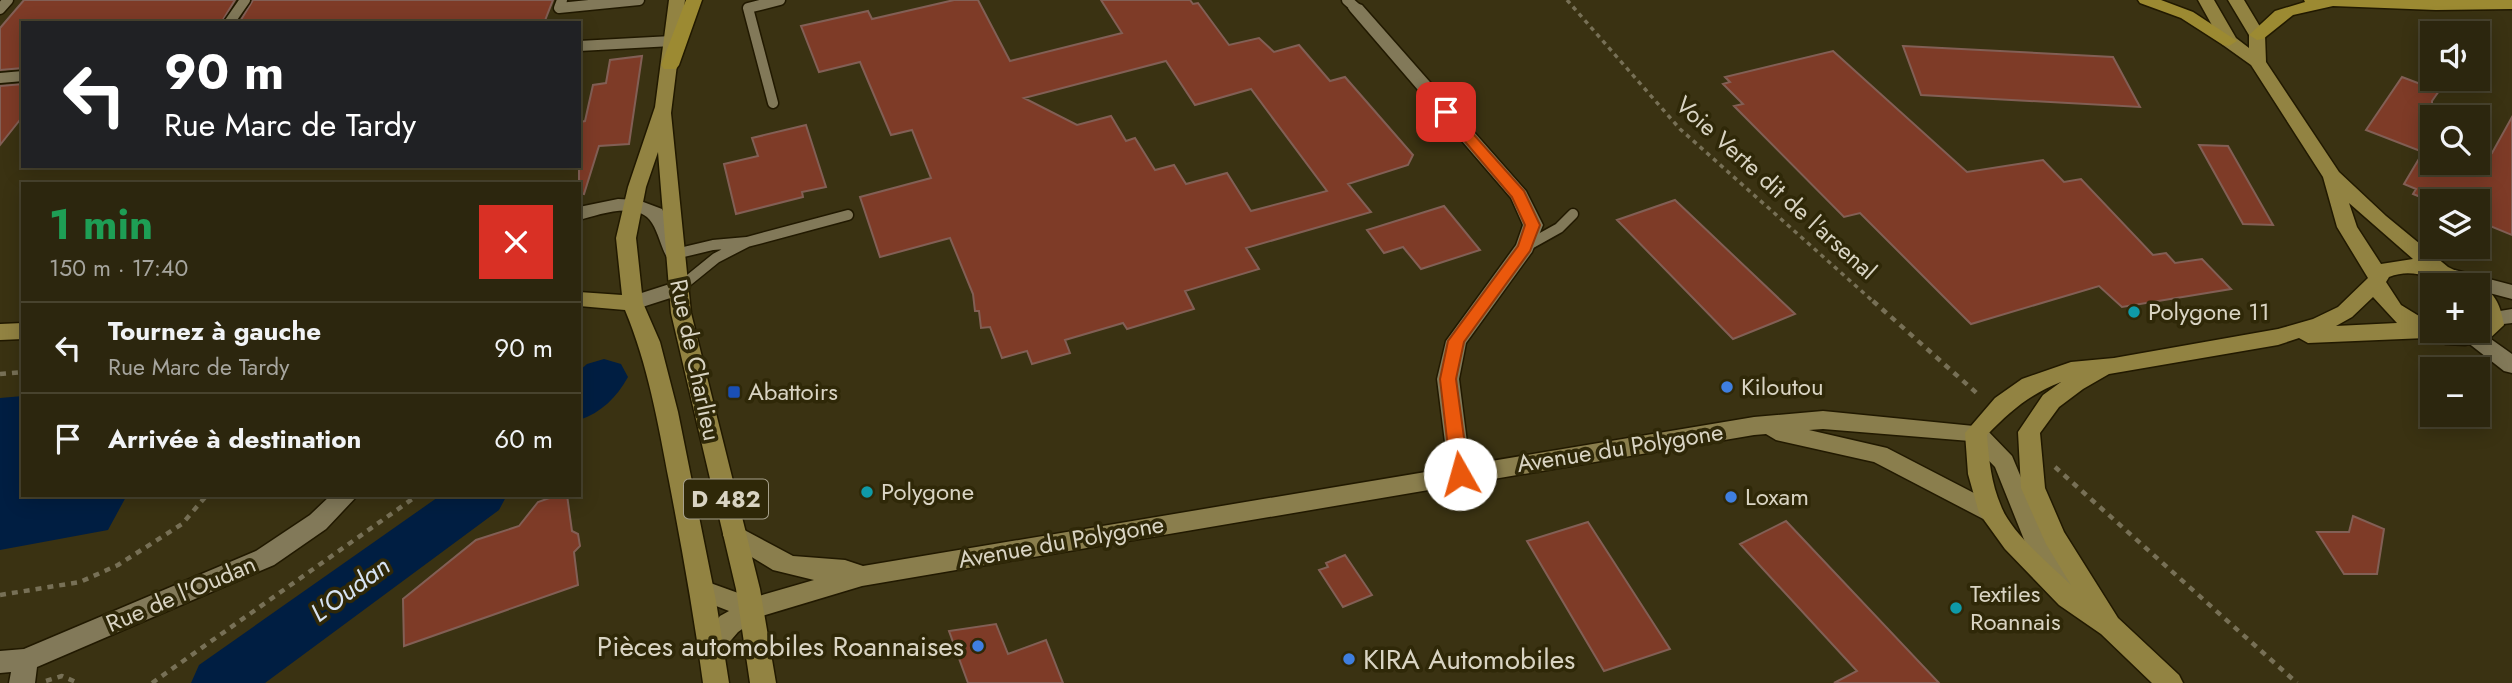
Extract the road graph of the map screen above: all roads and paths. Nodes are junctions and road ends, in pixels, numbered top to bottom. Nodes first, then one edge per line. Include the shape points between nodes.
1 (8, 0) edge
2 (245, 0) edge
3 (562, 0) edge
4 (639, 0) edge
5 (677, 0) edge
6 (694, 0) edge
7 (780, 0) edge
8 (1567, 0) edge
9 (2146, 0) edge
10 (2206, 0) edge
11 (2236, 0) edge
12 (2312, 0) edge
13 (2335, 3) junction
14 (1352, 4) edge
15 (2512, 4) edge
16 (0, 9) edge
17 (230, 21) edge
18 (2257, 35) junction
19 (673, 41) junction
20 (2229, 41) junction
21 (581, 46) edge
22 (2257, 62) junction
23 (670, 65) junction
24 (21, 76) edge
25 (0, 78) edge
26 (774, 103) dead end
27 (664, 107) junction
28 (2332, 176) junction
29 (632, 206) junction
30 (581, 213) edge
31 (1573, 214) dead end
32 (848, 215) dead end
33 (747, 242) junction
34 (1525, 247) junction
35 (675, 254) junction
36 (2435, 273) edge
37 (2447, 273) edge
38 (2378, 279) junction
39 (2490, 287) edge
40 (679, 288) junction
41 (2512, 292) edge
42 (581, 299) edge
43 (633, 303) junction
44 (2503, 317) edge
45 (2420, 325) edge
46 (2420, 330) edge
47 (2490, 330) edge
48 (21, 331) edge
49 (0, 332) edge
50 (2278, 337) junction
51 (2482, 343) edge
52 (2512, 365) edge
53 (2114, 366) junction
54 (21, 372) edge
55 (0, 374) edge
56 (1973, 390) dead end
57 (1754, 426) junction
58 (1976, 433) junction
59 (2051, 463) dead end
60 (1460, 474) junction
61 (205, 497) edge
62 (345, 497) edge
63 (415, 497) edge
64 (1991, 513) junction
65 (735, 535) junction
66 (862, 576) junction
67 (702, 590) junction
68 (0, 595) edge
69 (752, 609) junction
70 (2110, 626) junction
71 (711, 645) junction
72 (16, 668) edge
73 (39, 683) edge
74 (78, 683) edge
75 (152, 683) edge
76 (716, 683) edge
77 (763, 683) edge
78 (2170, 683) edge
79 (2297, 683) edge

1 - 16 lane
2 - 17 lane
3 - 4 lane via 559,8
5 - 19 main road, Rue de Charlieu / D 482
6 - 23 highway
7 - 26 lane via 748,8
8 - 56 path, Voie Verte dit de l'arsenal via 1680,129
9 - 20 highway via 2187,15
10 - 20 main road
11 - 18 main road
12 - 13 highway
13 - 15 highway
13 - 18 highway via 2287,10
14 - 34 street via 1519,195 1533,225
18 - 22 main road
19 - 21 lane
19 - 23 main road, Rue de Charlieu / D 482
20 - 22 main road
22 - 28 main road
23 - 27 main road, Rue de Charlieu / D 482
24 - 25 lane
27 - 29 main road, Rue de Charlieu / D 482
27 - 35 main road, Rue de Charlieu / D 482
28 - 37 main road via 2379,221
28 - 38 main road via 2347,227
29 - 30 street via 606,206
29 - 35 street via 657,216
29 - 43 main road, Rue de Charlieu / D 482 via 626,238
31 - 34 lane via 1559,228
32 - 33 lane
33 - 35 lane
33 - 40 lane via 716,258
34 - 60 street via 1456,341 1448,379
35 - 40 main road, Rue de Charlieu / D 482
36 - 38 main road via 2405,265 2381,272
38 - 45 main road via 2385,302
38 - 50 main road via 2345,312
39 - 41 street
40 - 43 street
40 - 65 main road, Rue de Charlieu / D 482 via 684,326
42 - 43 main road
43 - 67 main road, Rue de Charlieu / D 482 via 649,342 667,412
44 - 47 main road
46 - 50 main road
48 - 49 main road
50 - 53 main road
51 - 52 street
53 - 58 main road via 2071,370 2030,385 2003,404
53 - 70 main road via 2075,383 2051,401 2029,432 2033,488 2054,537
54 - 55 path
57 - 58 street, Avenue du Polygone via 1823,420
57 - 60 street, Avenue du Polygone
57 - 64 street via 1879,454
58 - 64 main road via 1979,474
58 - 70 street via 2004,462 2033,535
59 - 79 path
60 - 66 street, Avenue du Polygone
61 - 68 path via 182,524 118,565 80,582
62 - 72 street, Rue de l'Oudan via 318,522 265,558
63 - 75 path
64 - 70 main road via 2068,598
65 - 66 street, Avenue du Polygone via 796,568 846,568
65 - 69 main road, Rue de Charlieu / D 482
66 - 69 street, Avenue du Polygone
67 - 69 street
67 - 71 main road, Rue de Charlieu / D 482
69 - 71 street via 729,624
69 - 77 main road, Rue de Charlieu / D 482
70 - 78 main road
71 - 76 main road, Rue de Charlieu / D 482
73 - 74 path via 62,676

